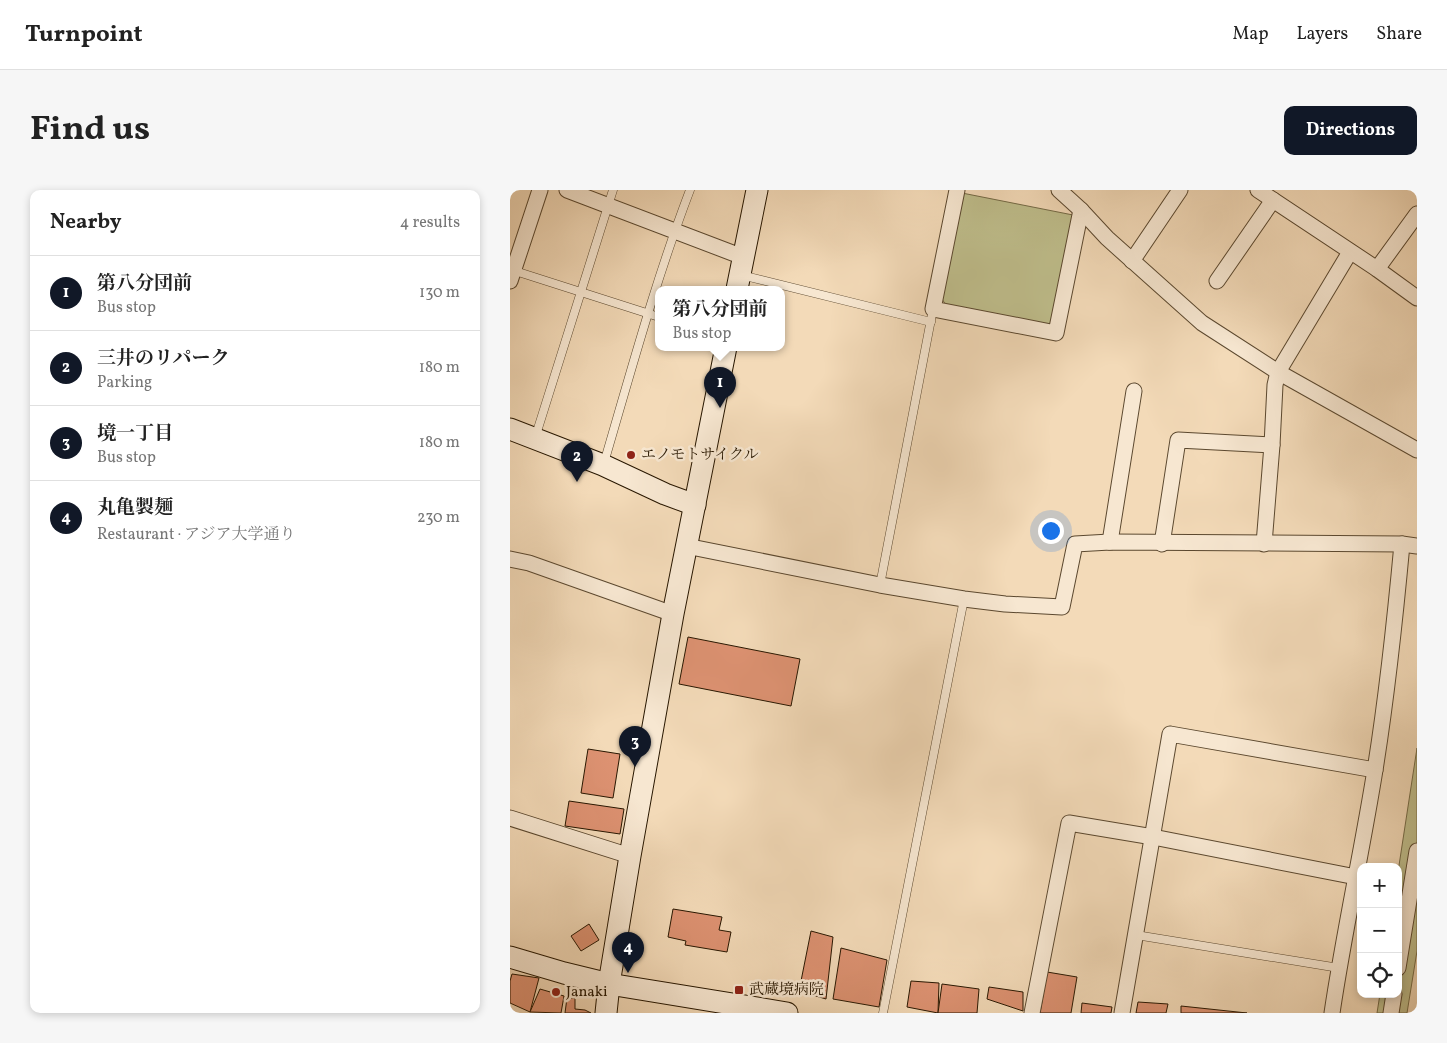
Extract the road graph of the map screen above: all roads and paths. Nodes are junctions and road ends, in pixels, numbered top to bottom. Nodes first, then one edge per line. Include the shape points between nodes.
1 (540, 190) edge
2 (567, 190) edge
3 (613, 190) edge
4 (690, 190) edge
5 (757, 190) edge
6 (957, 190) edge
7 (1060, 190) edge
8 (1180, 190) edge
9 (1258, 190) edge
10 (1274, 200) junction
11 (608, 206) junction
12 (1081, 210) junction
13 (1417, 214) edge
14 (675, 231) junction
15 (1350, 252) junction
16 (1132, 261) junction
17 (1377, 269) junction
18 (511, 274) edge
19 (740, 274) edge
20 (1217, 281) dead end
21 (657, 286) edge
22 (581, 292) junction
23 (655, 292) edge
24 (1417, 298) edge
25 (648, 314) junction
26 (932, 315) junction
27 (655, 316) edge
28 (725, 351) edge
29 (1278, 372) junction
30 (1134, 391) dead end
31 (510, 429) edge
32 (535, 438) junction
33 (1272, 445) junction
34 (1417, 450) edge
35 (603, 465) junction
36 (695, 505) junction
37 (1110, 542) junction
38 (1162, 544) junction
39 (1264, 544) junction
40 (1410, 545) edge
41 (686, 546) junction
42 (510, 559) edge
43 (880, 585) junction
44 (964, 599) junction
45 (673, 614) junction
46 (1375, 770) junction
47 (510, 818) edge
48 (1153, 837) junction
49 (1417, 851) edge
50 (630, 856) junction
51 (1356, 877) junction
52 (1136, 935) junction
53 (1400, 953) edge
54 (510, 957) edge
55 (1339, 968) junction
56 (609, 984) junction
57 (1393, 998) edge
58 (606, 1013) edge
59 (787, 1013) edge
60 (883, 1013) edge
61 (1032, 1013) edge
62 (1122, 1013) edge
63 (1332, 1013) edge
64 (1391, 1013) edge

1 - 18 street
2 - 11 street
3 - 11 lane
4 - 14 lane
5 - 19 street
6 - 26 street
7 - 12 street
8 - 16 street
9 - 10 street
10 - 15 street
10 - 20 street
11 - 14 street
11 - 22 lane
12 - 16 street
12 - 26 street via 1056,333
13 - 17 street
14 - 19 street
14 - 21 lane
15 - 17 street
15 - 29 street
16 - 29 street via 1202,322
17 - 24 street
18 - 22 lane
19 - 26 lane
22 - 25 lane
22 - 32 lane
23 - 25 lane
25 - 27 lane
25 - 35 lane
26 - 43 lane
28 - 36 street
29 - 33 street
29 - 34 street
30 - 37 street
31 - 32 street
32 - 35 street
33 - 38 street via 1178,440
33 - 39 street
35 - 36 street
36 - 41 street
37 - 38 street
37 - 44 street via 1075,544 1062,607
38 - 39 street
39 - 40 street
40 - 46 street via 1394,623
41 - 43 street
41 - 45 street
42 - 45 street
43 - 44 street
44 - 60 lane
45 - 50 street
46 - 48 street via 1170,734
46 - 51 street
47 - 50 street
48 - 51 street
48 - 52 street
48 - 61 street via 1069,823
49 - 53 street
50 - 56 street
51 - 55 street
52 - 55 lane
52 - 62 street
54 - 56 street
55 - 63 street
56 - 58 street
56 - 59 street
57 - 64 street

